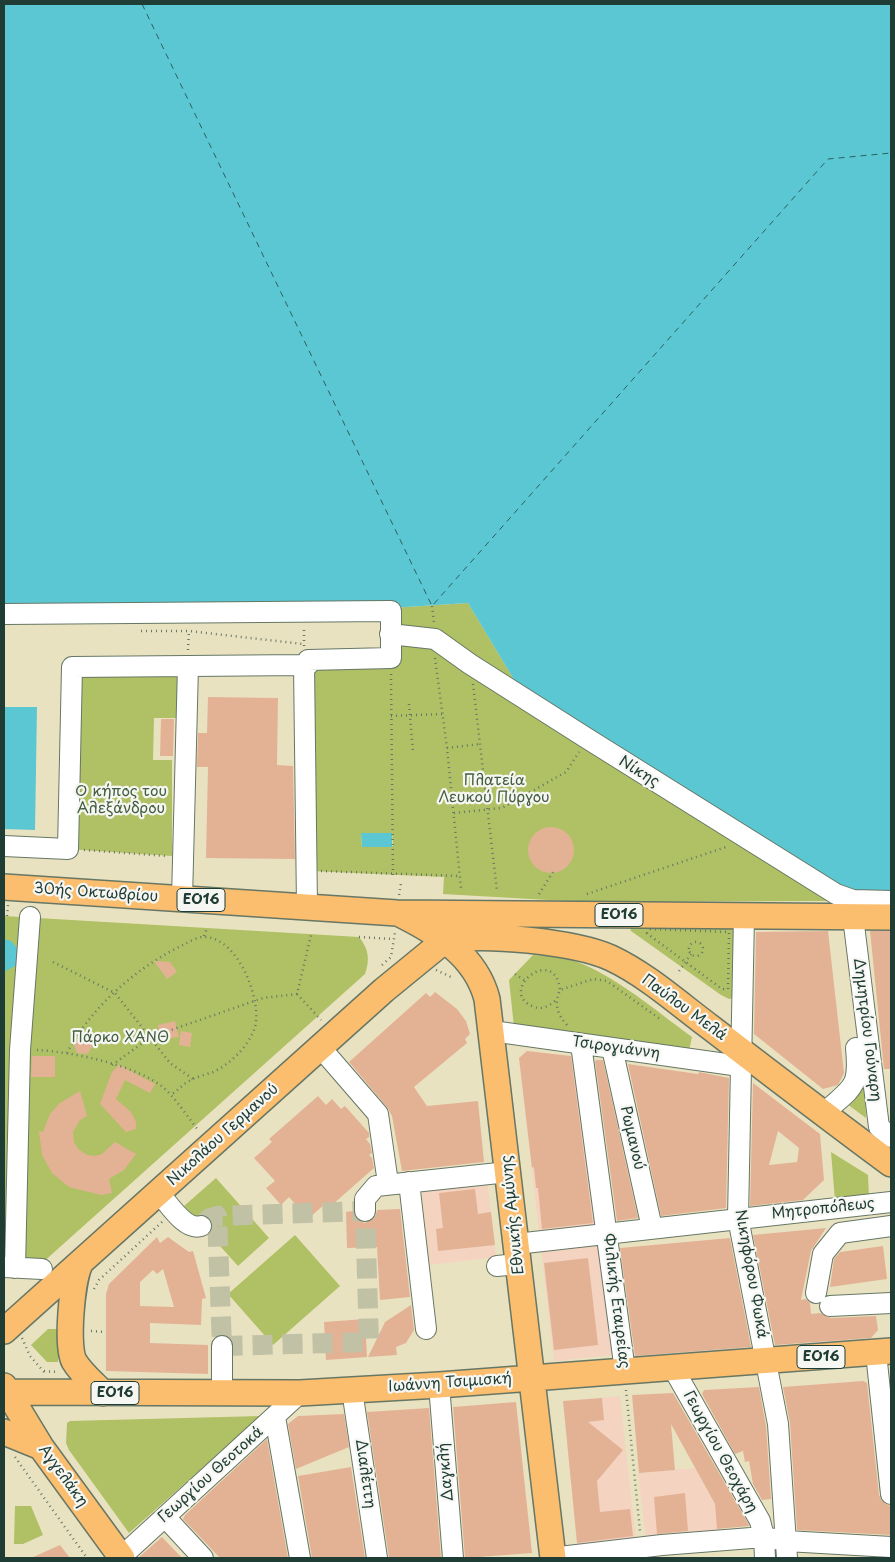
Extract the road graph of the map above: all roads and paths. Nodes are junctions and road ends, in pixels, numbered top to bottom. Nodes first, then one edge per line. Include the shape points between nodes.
1 (304, 612) junction
2 (4, 614) edge
3 (189, 622) junction
4 (140, 631) dead end
5 (390, 634) junction
6 (304, 644) junction
7 (313, 644) dead end
8 (441, 656) dead end
9 (391, 658) junction
10 (470, 664) junction
11 (304, 665) junction
12 (188, 666) junction
13 (409, 704) dead end
14 (442, 714) junction
15 (412, 715) junction
16 (391, 716) junction
17 (588, 739) junction
18 (480, 744) junction
19 (447, 748) junction
20 (413, 752) dead end
21 (488, 810) junction
22 (454, 813) junction
23 (747, 840) junction
24 (4, 846) edge
25 (68, 849) junction
26 (183, 857) junction
27 (307, 871) junction
28 (553, 872) dead end
29 (393, 875) junction
30 (460, 876) junction
31 (4, 887) edge
32 (461, 888) dead end
33 (539, 894) dead end
34 (582, 896) dead end
35 (182, 899) junction
36 (891, 901) edge
37 (496, 903) junction
38 (307, 907) junction
39 (397, 913) junction
40 (744, 916) junction
41 (30, 917) dead end
42 (846, 917) junction
43 (891, 917) edge
44 (207, 928) dead end
45 (311, 934) dead end
46 (204, 936) junction
47 (359, 938) dead end
48 (443, 941) junction
49 (691, 954) junction
50 (53, 962) dead end
51 (686, 962) junction
52 (428, 966) dead end
53 (375, 972) dead end
54 (679, 972) dead end
55 (515, 974) dead end
56 (451, 977) dead end
57 (524, 980) junction
58 (560, 990) junction
59 (115, 993) junction
60 (297, 994) junction
61 (254, 1001) junction
62 (556, 1001) junction
63 (660, 1019) dead end
64 (321, 1020) dead end
65 (492, 1031) junction
66 (151, 1037) junction
67 (576, 1037) junction
68 (320, 1047) junction
69 (612, 1048) junction
70 (12, 1050) edge
71 (67, 1053) junction
72 (740, 1058) junction
73 (112, 1065) junction
74 (193, 1079) junction
75 (171, 1096) junction
76 (824, 1113) junction
77 (198, 1130) dead end
78 (891, 1137) edge
79 (891, 1164) edge
80 (508, 1172) junction
81 (409, 1182) junction
82 (388, 1183) junction
83 (167, 1201) junction
84 (891, 1202) edge
85 (364, 1211) dead end
86 (738, 1218) junction
87 (201, 1226) tunnel mouth
88 (891, 1226) edge
89 (652, 1228) junction
90 (607, 1232) junction
91 (511, 1258) junction
92 (80, 1264) junction
93 (9, 1268) edge
94 (42, 1269) dead end
95 (92, 1295) dead end
96 (891, 1303) edge
97 (91, 1325) dead end
98 (426, 1329) dead end
99 (90, 1332) junction
100 (106, 1332) dead end
101 (12, 1333) edge
102 (90, 1340) dead end
103 (222, 1346) dead end
104 (883, 1352) edge
105 (766, 1361) junction
106 (673, 1368) junction
107 (625, 1371) junction
108 (44, 1376) dead end
109 (531, 1377) junction
110 (439, 1385) junction
111 (5, 1390) edge
112 (352, 1390) junction
113 (103, 1393) junction
114 (300, 1393) junction
115 (222, 1394) junction
116 (275, 1416) junction
117 (7, 1441) edge
118 (41, 1447) junction
119 (891, 1494) edge
120 (165, 1518) junction
121 (764, 1537) junction
122 (891, 1547) edge
123 (787, 1550) edge
124 (643, 1553) edge
125 (87, 1558) edge
126 (121, 1558) edge
127 (202, 1558) edge
128 (300, 1558) edge
129 (377, 1558) edge
130 (453, 1558) edge
131 (553, 1558) edge
132 (765, 1558) edge

1 - 3 street
1 - 5 street via 391,611
1 - 6 path
2 - 3 street
3 - 4 path
3 - 6 path
3 - 12 path
5 - 9 street
5 - 10 street, Νίκης via 435,639
6 - 7 path
6 - 11 path
8 - 14 path via 434,652
9 - 11 street via 308,660 308,665
9 - 16 path
10 - 17 street, Νίκης
10 - 18 path
11 - 12 street
11 - 27 street
12 - 25 street via 72,667
12 - 26 street
13 - 15 path
14 - 15 path
14 - 19 path
15 - 16 path
15 - 20 path
16 - 29 path
17 - 21 path via 566,772 502,808
17 - 23 street, Νίκης
18 - 19 path
18 - 21 path
19 - 22 path
21 - 22 path
21 - 37 path
22 - 30 path
23 - 34 path
23 - 36 street, Νίκης via 836,894 853,900
24 - 25 street
25 - 26 path
26 - 35 street
27 - 29 path
27 - 38 street
28 - 33 path
29 - 30 path
30 - 32 path
31 - 35 main road, 30ής Οκτωβρίου / ΕΟ16
35 - 38 main road, 30ής Οκτωβρίου / ΕΟ16
37 - 39 main road, ΕΟ16
37 - 40 main road, ΕΟ16
37 - 48 main road, Νικολάου Γερμανού
38 - 39 main road, 30ής Οκτωβρίου / ΕΟ16
39 - 48 main road, Εθνικής Αμύνης
40 - 42 main road, ΕΟ16
40 - 72 street, Νικηφόρου Φωκά
41 - 70 street
42 - 43 main road, ΕΟ16
42 - 76 street, Δημητρίου Γούναρη via 858,1073 854,1084
42 - 78 street, Δημητρίου Γούναρη via 879,1127
44 - 46 path
45 - 60 path
46 - 59 path via 163,956
46 - 61 path via 220,942 236,956 248,979
47 - 53 path via 394,938 390,957
48 - 65 main road, Εθνικής Αμύνης via 468,961 480,976
48 - 68 main road, Νικολάου Γερμανού
48 - 72 main road, Παύλου Μελά via 471,938 540,942 601,954 648,981
49 - 49 path via 701,954 701,944 695,942 690,945
49 - 51 path
50 - 59 path
51 - 51 path via 724,990 728,989 730,933 648,930 649,935
51 - 54 path
52 - 56 path
55 - 57 path
57 - 58 path via 534,972 546,971 556,978
57 - 62 path via 523,998 532,1007 545,1008
58 - 62 path
58 - 63 path via 593,979 607,981
59 - 66 path
59 - 71 path via 90,1020
60 - 61 path
60 - 64 path
61 - 66 path
61 - 74 path via 255,1028 244,1047 222,1068
62 - 67 path via 560,1017
65 - 67 street, Τσιρογιάννη
65 - 80 main road, Εθνικής Αμύνης
66 - 73 path
66 - 74 path via 170,1063
67 - 69 street, Τσιρογιάννη
67 - 90 street, Φιλικής Εταιρείας
68 - 82 street via 378,1114
68 - 83 main road, Νικολάου Γερμανού
69 - 72 street, Τσιρογιάννη
69 - 89 street, Ρωμανού
70 - 71 path
70 - 93 street
71 - 73 path
72 - 76 main road, Παύλου Μελά
72 - 86 street, Νικηφόρου Φωκά
73 - 75 path via 145,1075
74 - 75 path
75 - 77 path
76 - 79 main road, Παύλου Μελά
80 - 81 street
80 - 91 main road, Εθνικής Αμύνης
81 - 82 street
81 - 98 street
82 - 85 street via 376,1186 368,1193 364,1199
83 - 87 street via 188,1224
83 - 92 main road, Νικολάου Γερμανού
83 - 95 path via 99,1280
84 - 86 street, Μητροπόλεως
86 - 89 street, Μητροπόλεως
86 - 105 street, Νικηφόρου Φωκά
88 - 96 street via 840,1233 823,1254 823,1299
89 - 90 street, Μητροπόλεως
90 - 91 street, Μητροπόλεως
90 - 107 street, Φιλικής Εταιρείας
91 - 109 main road, Εθνικής Αμύνης
92 - 101 main road, Νικολάου Γερμανού
92 - 113 main road via 72,1298 71,1353
93 - 94 street
97 - 99 path
99 - 100 path
99 - 102 path
101 - 108 path via 44,1371
103 - 115 street
104 - 105 main road, Ιωάννη Τσιμισκή / ΕΟ16
104 - 119 street
105 - 106 main road, Ιωάννη Τσιμισκή / ΕΟ16
105 - 123 street, Νικηφόρου Φωκά via 778,1424
106 - 107 main road, Ιωάννη Τσιμισκή / ΕΟ16
106 - 121 street, Γεωργίου Θεοχάρη via 760,1521
107 - 109 main road, Ιωάννη Τσιμισκή / ΕΟ16
107 - 124 path, Φιλικής Εταιρείας
109 - 110 main road, Ιωάννη Τσιμισκή / ΕΟ16
109 - 131 main road, Εθνικής Αμύνης
110 - 112 main road, Ιωάννη Τσιμισκή / ΕΟ16
110 - 130 street, Δαγκλή
111 - 113 main road, Ιωάννη Τσιμισκή / ΕΟ16
111 - 118 main road, Αγγελάκη
112 - 114 main road, Ιωάννη Τσιμισκή / ΕΟ16
112 - 129 street, Διαλέττη
113 - 115 main road, Ιωάννη Τσιμισκή / ΕΟ16
114 - 115 main road, Ιωάννη Τσιμισκή / ΕΟ16
114 - 116 street, Γεωργίου Θεοτοκά
116 - 120 street, Γεωργίου Θεοτοκά
116 - 128 street
117 - 118 main road
117 - 125 path
118 - 126 main road, Αγγελάκη
120 - 126 street, Γεωργίου Θεοτοκά
120 - 127 street
121 - 123 street
121 - 124 street
121 - 132 street, Γεωργίου Θεοχάρη
122 - 123 street
124 - 131 street

